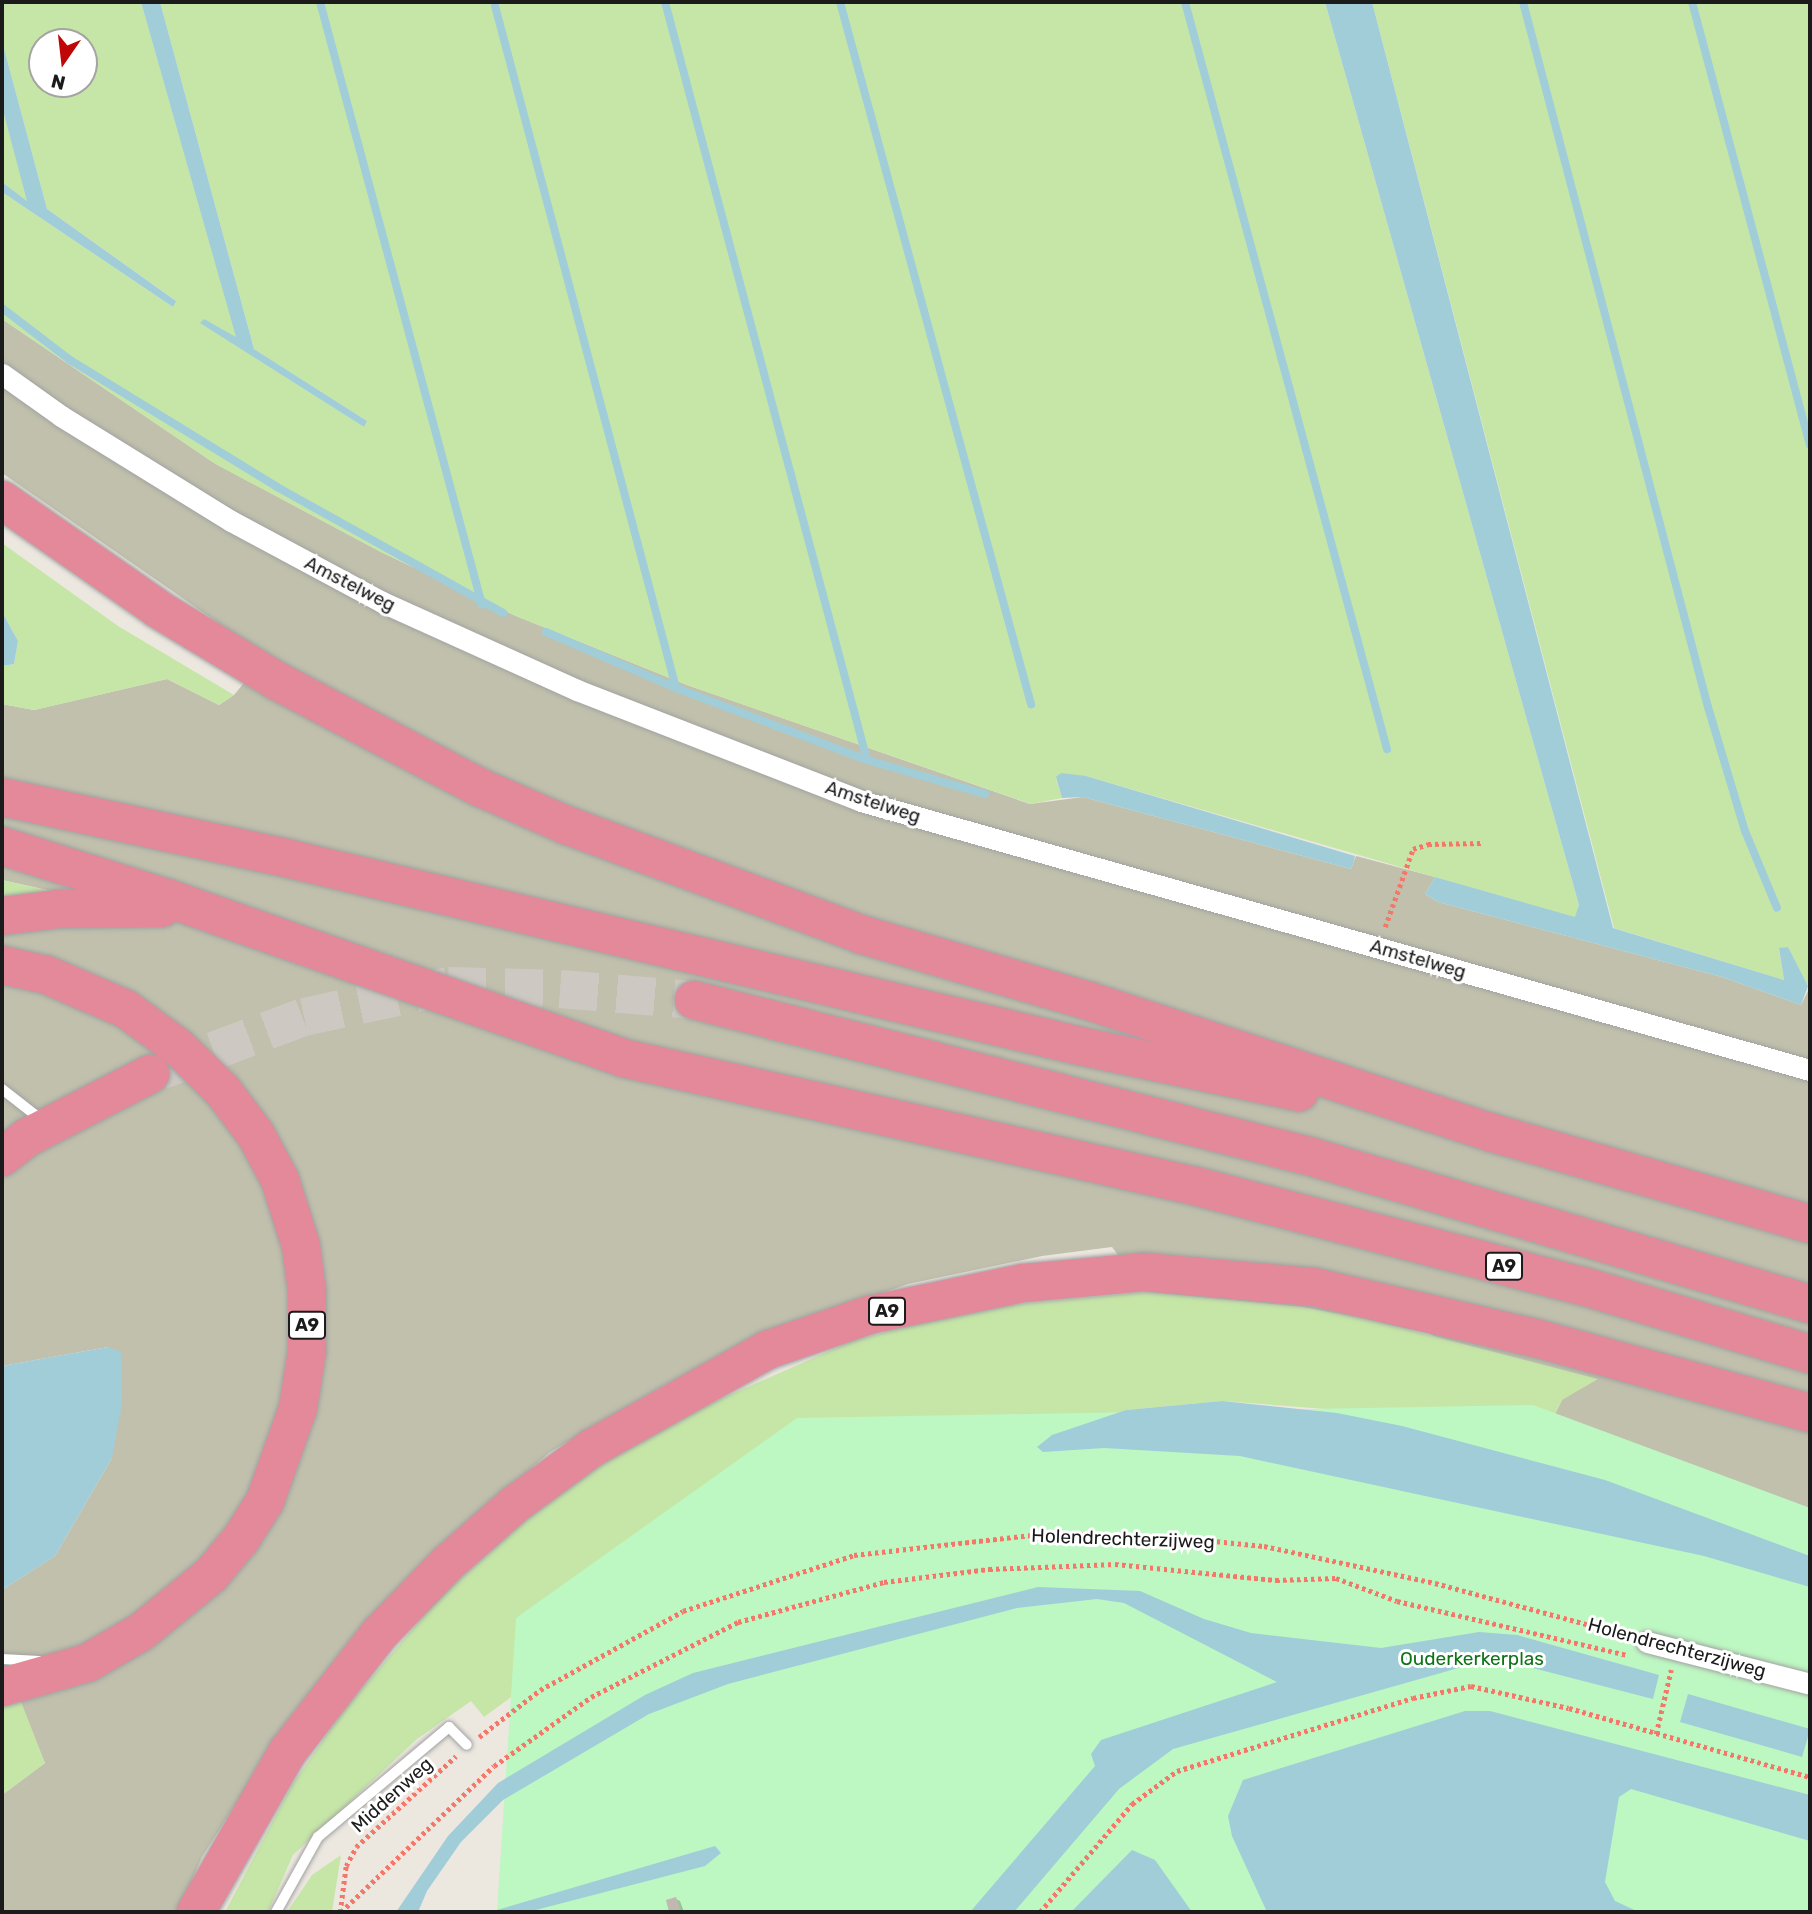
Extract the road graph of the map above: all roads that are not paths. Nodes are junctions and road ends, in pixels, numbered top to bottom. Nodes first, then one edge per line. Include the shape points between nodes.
1 (2, 374) edge
2 (2, 500) edge
3 (2, 797) edge
4 (2, 846) edge
5 (196, 909) junction
6 (2, 916) edge
7 (2, 965) edge
8 (694, 1000) tunnel mouth
9 (1810, 1070) edge
10 (150, 1074) tunnel mouth
11 (2, 1089) edge
12 (47, 1128) junction
13 (1493, 1133) junction
14 (2, 1157) edge
15 (1810, 1224) edge
16 (1810, 1304) edge
17 (1810, 1354) edge
18 (1810, 1413) edge
19 (1640, 1649) road end
20 (2, 1659) edge
21 (87, 1663) junction
22 (1810, 1684) edge
23 (2, 1687) edge
24 (467, 1745) road end
25 (197, 1912) edge
26 (276, 1912) edge

1 - 9 street, Amstelweg via 231,522 382,602 577,690 861,801
2 - 13 highway via 158,609 277,681 479,788 566,825 860,934 1089,1001
3 - 13 highway via 290,859 1080,1046
4 - 5 highway, A9
5 - 6 highway, A9 via 58,909
5 - 17 highway, A9 via 623,1058 1195,1186 1583,1286
7 - 21 highway, A9 via 47,975 126,1009 178,1047 223,1091 256,1135 280,1180 300,1245 307,1291 307,1351 298,1408 265,1501 211,1575 141,1632
8 - 16 highway via 1312,1157
10 - 12 highway
11 - 12 lane via 39,1114
12 - 14 highway
13 - 15 highway
18 - 25 highway, A9 via 1526,1335 1314,1287 1145,1272 1024,1283 869,1315 768,1350 592,1448 514,1505 447,1564 379,1634 288,1751
19 - 22 street, Holendrechterzijweg
20 - 21 lane
21 - 23 highway, A9
24 - 26 lane via 449,1727 318,1837

